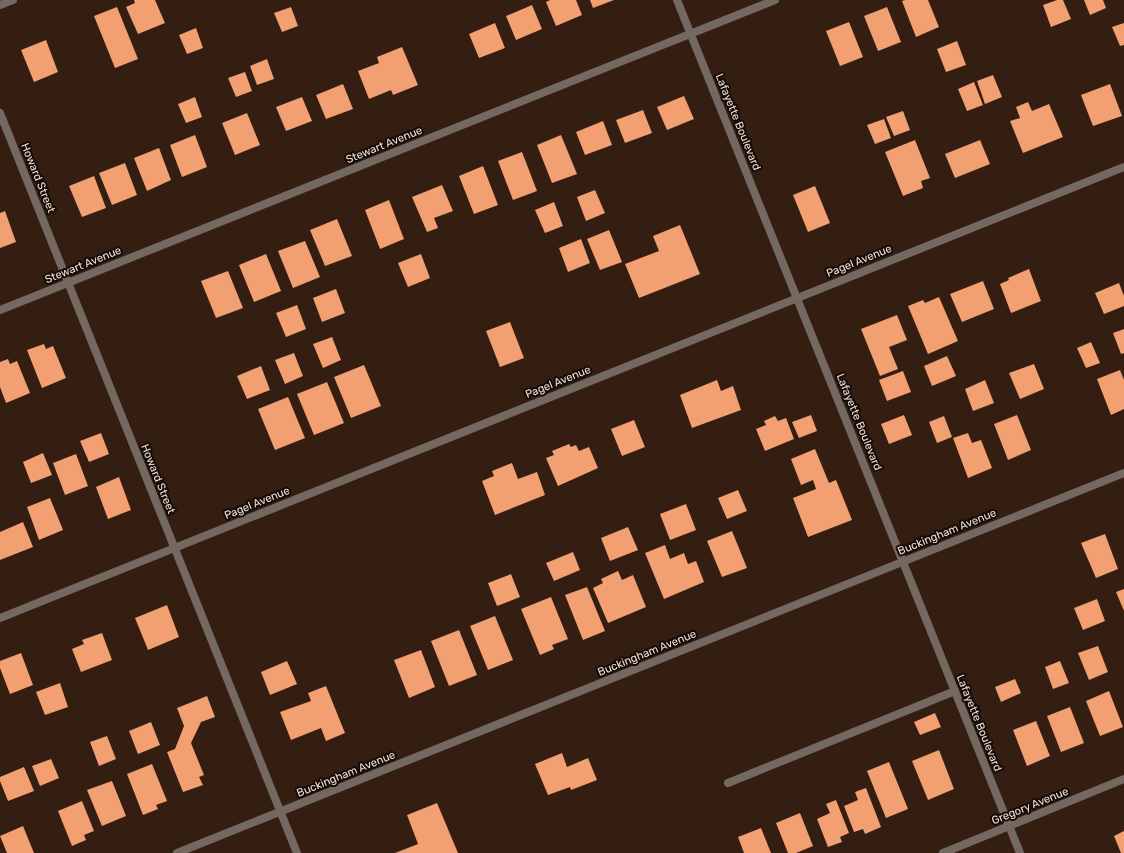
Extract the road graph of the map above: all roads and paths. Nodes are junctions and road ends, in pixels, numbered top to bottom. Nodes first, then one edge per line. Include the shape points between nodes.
1 (13, 0) edge
2 (677, 0) edge
3 (775, 0) edge
4 (0, 5) edge
5 (691, 34) junction
6 (0, 113) edge
7 (1124, 167) edge
8 (68, 283) junction
9 (797, 298) junction
10 (0, 310) edge
11 (1124, 473) edge
12 (174, 548) junction
13 (903, 562) junction
14 (0, 618) edge
15 (955, 691) junction
16 (1124, 780) edge
17 (728, 783) dead end
18 (280, 812) junction
19 (1009, 826) junction
20 (177, 853) edge
21 (297, 853) edge
22 (944, 853) edge
23 (1020, 853) edge

1 - 4 street
2 - 5 street, Lafayette Boulevard
3 - 5 street, Stewart Avenue
5 - 8 street, Stewart Avenue
5 - 9 street, Lafayette Boulevard
6 - 8 street, Howard Street
7 - 9 street, Pagel Avenue
8 - 10 street, Stewart Avenue
8 - 12 street, Howard Street
9 - 12 street, Pagel Avenue
9 - 13 street, Lafayette Boulevard
11 - 13 street, Buckingham Avenue
12 - 14 street, Pagel Avenue
12 - 18 street, Howard Street
13 - 15 street, Lafayette Boulevard
13 - 18 street, Buckingham Avenue
15 - 17 street
15 - 19 street, Lafayette Boulevard
16 - 19 street, Gregory Avenue
18 - 20 street, Buckingham Avenue
18 - 21 street, Howard Street
19 - 22 street, Gregory Avenue
19 - 23 street, Lafayette Boulevard

